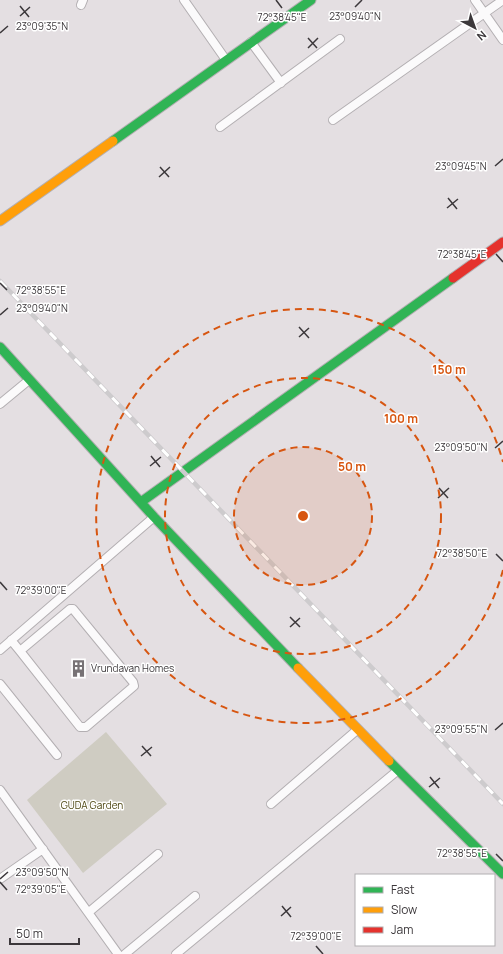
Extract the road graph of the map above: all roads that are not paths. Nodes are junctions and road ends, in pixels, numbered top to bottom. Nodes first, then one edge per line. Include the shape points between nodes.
1 (184, 0) edge
2 (311, 0) edge
3 (475, 0) edge
4 (503, 0) edge
5 (484, 13) junction
6 (340, 39) dead end
7 (503, 40) edge
8 (251, 42) junction
9 (226, 60) junction
10 (281, 83) junction
11 (333, 120) dead end
12 (220, 127) dead end
13 (0, 221) edge
14 (503, 242) edge
15 (0, 347) edge
16 (29, 380) junction
17 (0, 404) edge
18 (142, 502) junction
19 (154, 516) junction
20 (52, 605) junction
21 (62, 616) junction
22 (11, 640) junction
23 (0, 650) edge
24 (20, 652) junction
25 (0, 684) edge
26 (357, 730) junction
27 (56, 755) dead end
28 (397, 771) junction
29 (0, 790) edge
30 (271, 804) dead end
31 (43, 849) junction
32 (158, 854) dead end
33 (503, 874) edge
34 (0, 879) edge
35 (194, 896) dead end
36 (88, 912) junction
37 (118, 954) edge
38 (125, 954) edge
39 (176, 954) edge

1 - 9 street
2 - 8 street
3 - 5 street
4 - 5 street
5 - 7 street
5 - 11 street
6 - 10 street
8 - 9 street
8 - 10 street
9 - 13 street
10 - 12 street
14 - 18 street
15 - 16 street
16 - 17 street
16 - 18 street
18 - 19 street
19 - 20 street
19 - 26 street
20 - 21 street
20 - 22 street
21 - 24 street
21 - 24 street via 70,609 76,610 133,682 132,689 82,728
22 - 23 street
22 - 24 street
25 - 27 street
26 - 28 street
26 - 30 street
28 - 33 street
28 - 39 street
29 - 31 street
31 - 34 street
31 - 36 street
32 - 36 street
35 - 38 street
36 - 37 street

